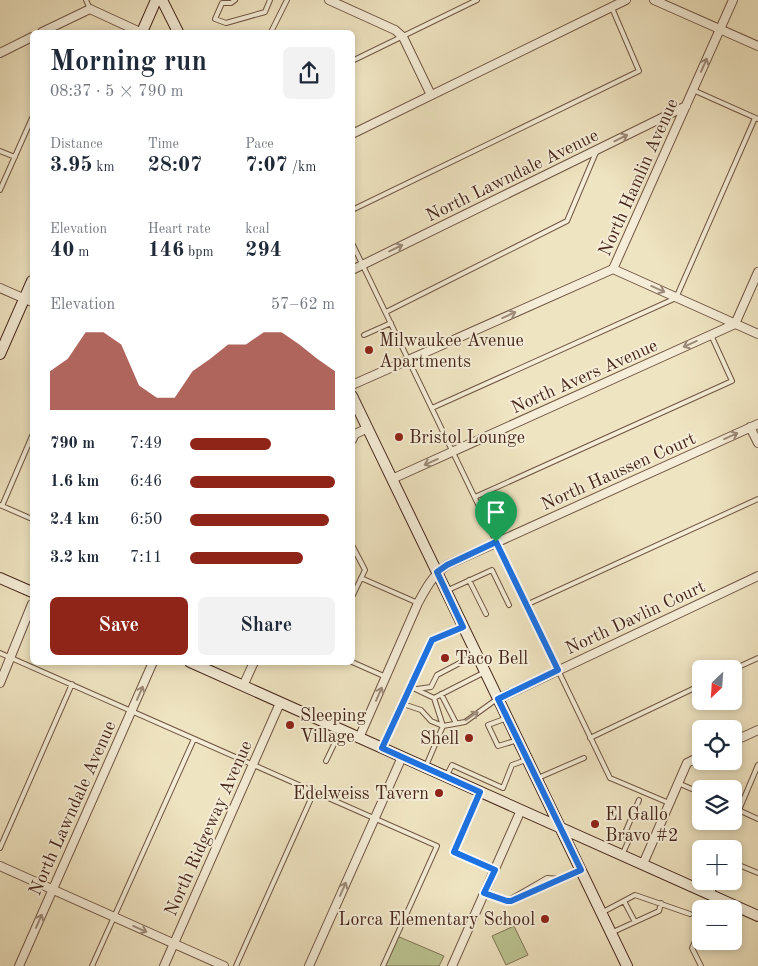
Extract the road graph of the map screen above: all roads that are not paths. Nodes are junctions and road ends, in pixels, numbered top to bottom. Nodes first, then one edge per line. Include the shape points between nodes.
1 (86, 0) edge
2 (156, 0) edge
3 (162, 0) edge
4 (235, 0) edge
5 (270, 0) edge
6 (287, 0) edge
7 (329, 0) edge
8 (477, 0) edge
9 (626, 0) edge
10 (733, 0) edge
11 (658, 1) edge
12 (611, 8) junction
13 (90, 9) junction
14 (720, 29) junction
15 (46, 30) edge
16 (137, 30) edge
17 (142, 30) edge
18 (177, 30) edge
19 (273, 30) edge
20 (402, 37) junction
21 (30, 38) edge
22 (758, 46) edge
23 (0, 53) edge
24 (355, 60) edge
25 (693, 90) junction
26 (430, 95) junction
27 (686, 106) junction
28 (757, 118) edge
29 (30, 123) edge
30 (355, 132) edge
31 (598, 149) junction
32 (0, 151) edge
33 (15, 157) junction
34 (0, 190) edge
35 (355, 209) edge
36 (355, 249) edge
37 (363, 265) junction
38 (355, 269) edge
39 (613, 269) junction
40 (758, 272) edge
41 (0, 288) edge
42 (676, 298) junction
43 (29, 301) edge
44 (386, 312) junction
45 (391, 323) junction
46 (735, 324) junction
47 (758, 334) edge
48 (364, 335) dead end
49 (711, 335) junction
50 (0, 354) edge
51 (409, 360) junction
52 (355, 384) edge
53 (355, 402) edge
54 (432, 408) junction
55 (754, 426) edge
56 (368, 428) junction
57 (355, 436) edge
58 (30, 440) edge
59 (758, 443) edge
60 (453, 452) junction
61 (392, 479) junction
62 (475, 497) junction
63 (758, 499) edge
64 (1, 505) edge
65 (30, 518) edge
66 (496, 542) junction
67 (355, 551) edge
68 (437, 572) junction
69 (758, 576) edge
70 (0, 578) edge
71 (361, 578) junction
72 (469, 580) junction
73 (355, 590) edge
74 (30, 591) edge
75 (446, 591) junction
76 (418, 603) junction
77 (509, 605) dead end
78 (526, 605) junction
79 (30, 609) edge
80 (486, 614) dead end
81 (463, 627) junction
82 (0, 653) edge
83 (476, 654) junction
84 (11, 658) junction
85 (758, 658) edge
86 (355, 663) edge
87 (152, 665) edge
88 (197, 665) edge
89 (253, 665) edge
90 (742, 665) edge
91 (558, 670) junction
92 (485, 672) junction
93 (386, 677) junction
94 (0, 683) edge
95 (72, 684) junction
96 (243, 686) junction
97 (411, 687) junction
98 (692, 689) edge
99 (416, 690) junction
100 (441, 694) junction
101 (434, 698) junction
102 (498, 699) junction
103 (280, 703) junction
104 (403, 704) junction
105 (132, 711) junction
106 (507, 718) junction
107 (456, 723) junction
108 (443, 726) junction
109 (340, 730) junction
110 (758, 730) edge
111 (742, 737) edge
112 (194, 738) junction
113 (359, 738) junction
114 (590, 738) junction
115 (518, 740) junction
116 (382, 748) junction
117 (402, 757) junction
118 (584, 758) dead end
119 (527, 760) junction
120 (692, 760) edge
121 (326, 762) dead end
122 (253, 765) junction
123 (758, 765) edge
124 (425, 768) junction
125 (447, 777) junction
126 (536, 779) junction
127 (678, 783) junction
128 (692, 789) edge
129 (314, 792) junction
130 (480, 792) junction
131 (639, 800) dead end
132 (669, 803) junction
133 (742, 803) edge
134 (521, 810) junction
135 (742, 811) edge
136 (375, 818) junction
137 (758, 819) edge
138 (560, 828) junction
139 (0, 848) edge
140 (622, 855) junction
141 (642, 864) junction
142 (0, 866) edge
143 (742, 867) edge
144 (495, 870) junction
145 (581, 870) junction
146 (758, 874) edge
147 (563, 879) junction
148 (53, 890) junction
149 (714, 890) edge
150 (484, 893) junction
151 (713, 895) junction
152 (712, 900) edge
153 (507, 901) junction
154 (624, 901) junction
155 (661, 903) junction
156 (601, 913) junction
157 (690, 914) dead end
158 (758, 916) edge
159 (114, 917) junction
160 (635, 922) junction
161 (611, 933) junction
162 (174, 944) junction
163 (693, 950) edge
164 (19, 966) edge
165 (92, 966) edge
166 (164, 966) edge
167 (224, 966) edge
168 (236, 966) edge
169 (310, 966) edge
170 (383, 966) edge
171 (452, 966) edge
172 (627, 966) edge
173 (701, 966) edge

1 - 13 lane
2 - 17 main road
3 - 18 main road
4 - 5 lane via 222,3 215,19 226,23 265,12
6 - 19 lane
7 - 20 street via 395,30
8 - 20 lane
9 - 12 street
10 - 14 street, North Hamlin Avenue
11 - 14 street
12 - 26 street
12 - 35 lane via 639,72
13 - 15 street
13 - 16 street
14 - 22 street
25 -> 14 street, North Hamlin Avenue
20 - 24 lane
20 - 26 street
21 - 23 street
25 - 27 street, North Hamlin Avenue
25 - 28 lane
26 - 30 street
31 -> 27 street, North Lawndale Avenue
27 - 39 street, North Hamlin Avenue
28 - 42 lane
29 - 33 lane
37 -> 31 street, North Lawndale Avenue
31 - 44 lane via 568,221
32 - 33 lane
33 - 34 lane
36 - 37 lane
37 - 38 street, North Lawndale Avenue
37 - 44 lane
39 -> 42 street
51 -> 39 street, North Hamlin Avenue
40 - 46 street
41 - 43 street
42 - 46 street
42 - 54 lane
43 - 50 main road
44 - 45 lane
45 - 48 lane
45 - 51 lane
46 - 47 street
46 - 49 street, North Avers Avenue
49 -> 60 street, North Avers Avenue
49 - 62 lane via 732,381
51 - 52 street, North Hamlin Avenue
51 - 54 lane
53 - 56 main road
54 - 60 lane
55 - 59 street
66 -> 55 street, North Haussen Court
56 - 57 street
56 - 61 main road
58 - 64 lane
60 -> 61 street, North Avers Avenue
60 - 62 lane
61 - 68 main road
62 - 66 lane
63 - 78 lane
64 - 65 lane
66 - 68 street, North Haussen Court
66 - 78 lane
67 - 71 lane via 365,570
68 - 75 main road
68 - 76 street
69 - 91 street, North Davlin Court
70 - 74 main road
71 - 73 lane
71 - 76 lane
72 - 75 lane
72 - 77 lane via 492,570
72 - 80 lane
75 - 81 main road
76 - 93 street
78 - 91 lane
79 - 84 street
81 - 83 main road
81 - 97 lane via 432,640
82 - 84 lane
83 - 92 main road
83 - 99 lane via 437,675 431,687
84 - 94 street
84 - 95 lane
85 - 90 lane
86 - 93 lane
105 -> 87 street, North Lawndale Avenue
88 - 96 main road
89 - 96 street
91 - 102 street, North Davlin Court
91 - 114 lane
92 - 100 lane
92 - 102 main road
113 -> 93 street
95 - 105 lane
95 - 139 lane
96 - 103 main road
97 - 99 lane
97 - 104 lane
98 - 114 lane
99 - 101 lane
100 - 101 lane
100 - 107 lane
101 - 108 lane
102 - 106 main road
107 -> 102 lane via 465,722
103 - 109 main road
103 - 122 street, North Ridgeway Avenue
104 - 108 lane via 421,710
104 - 116 lane
105 - 112 lane
105 - 148 street, North Lawndale Avenue
106 - 115 main road
106 - 115 lane via 488,726 498,746
107 - 108 lane
108 - 124 lane
109 - 113 main road
109 - 121 lane
110 - 111 street
112 - 122 lane
112 - 159 lane
113 - 116 main road
114 - 132 lane via 610,778
115 - 119 main road
116 - 117 main road
117 - 124 main road
117 - 136 street
118 - 126 lane
119 - 125 lane via 512,765 503,788 452,765
119 - 126 main road
120 - 127 street via 687,763
122 - 129 lane
122 - 162 street, North Ridgeway Avenue
123 - 133 lane
124 - 125 main road
125 - 130 main road
126 - 138 main road
127 - 128 lane
127 - 132 street
129 - 136 lane
129 - 168 lane
130 - 134 main road
130 - 144 lane via 454,852
131 - 140 lane via 626,833 628,842
132 - 141 street
134 - 138 main road
134 - 144 street
135 - 137 lane
169 -> 136 street
136 - 170 lane via 437,846
138 - 140 main road
138 - 145 main road
140 - 141 main road
141 - 151 main road
142 - 148 street
143 - 146 lane
144 - 150 street
145 - 147 lane
145 - 156 main road
147 - 153 lane
147 - 153 lane via 547,878
148 - 159 street
164 -> 148 street, North Lawndale Avenue
149 - 151 lane
150 - 153 lane
150 - 171 street
151 - 152 lane
151 - 158 main road
154 - 155 lane via 634,895
154 - 156 lane
154 - 160 lane
155 - 157 lane
155 - 160 lane via 659,911
156 - 161 main road
159 -> 162 street
159 - 165 lane
160 - 161 lane
161 - 172 main road
162 - 166 street, North Ridgeway Avenue
162 - 167 street
163 - 173 lane

